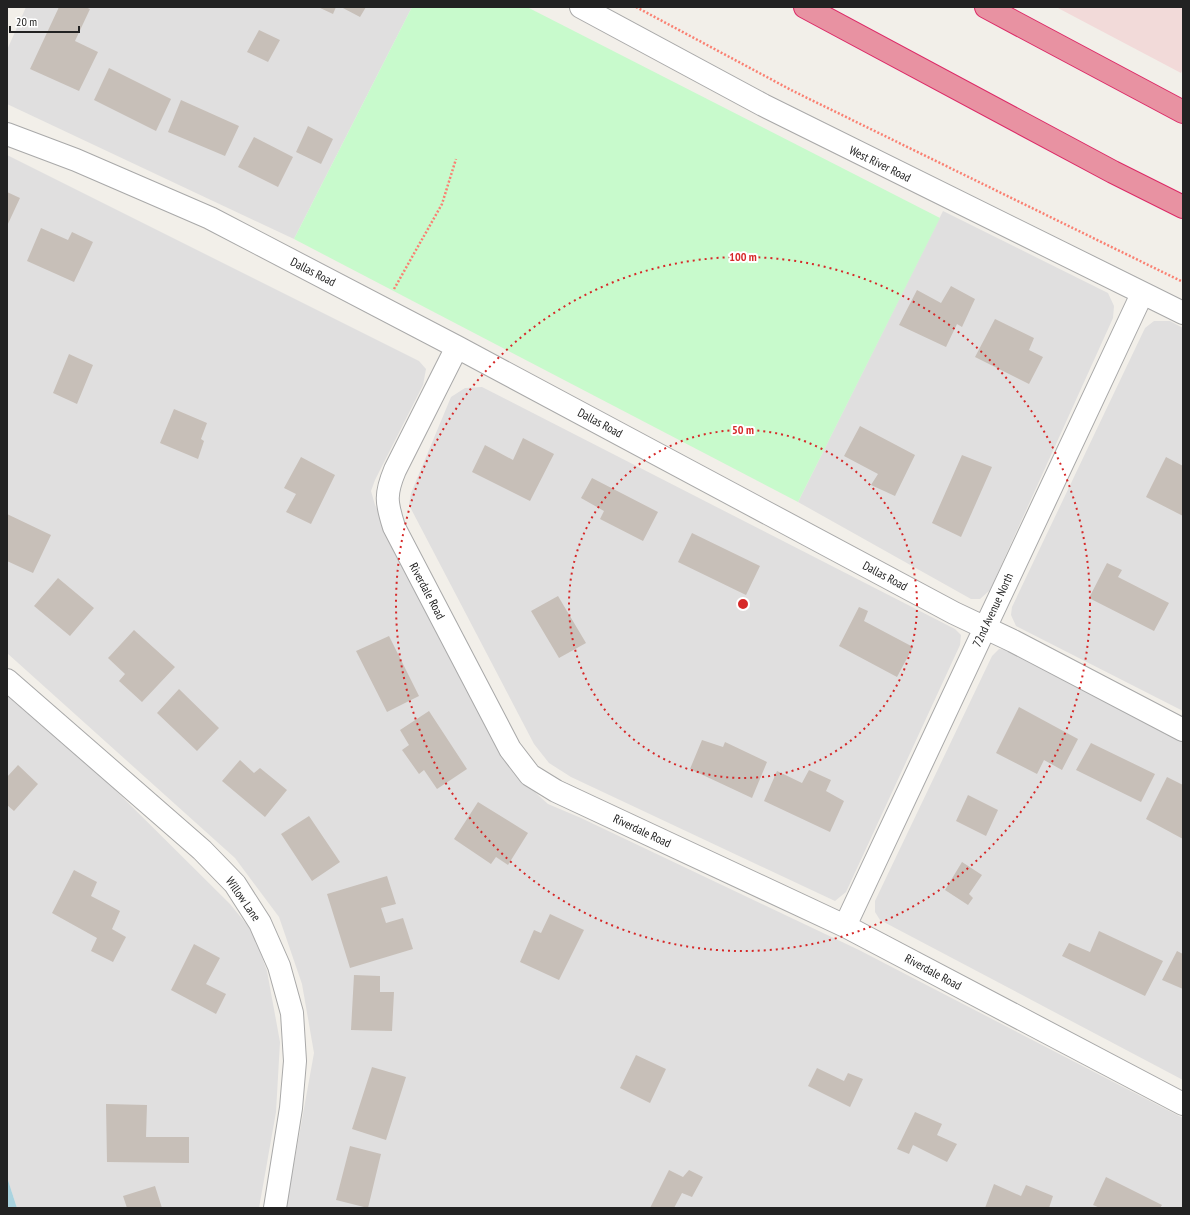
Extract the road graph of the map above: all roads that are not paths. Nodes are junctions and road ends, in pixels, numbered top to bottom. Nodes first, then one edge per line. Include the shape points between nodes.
1 (581, 7) edge
2 (806, 7) edge
3 (986, 7) edge
4 (1183, 112) edge
5 (7, 134) edge
6 (1183, 206) edge
7 (1142, 294) junction
8 (1183, 313) edge
9 (457, 347) junction
10 (984, 627) junction
11 (7, 680) edge
12 (1183, 730) edge
13 (844, 926) junction
14 (1183, 1104) edge
15 (275, 1208) edge

1 - 7 street, West River Road via 763,105
2 - 6 highway via 1113,172
3 - 4 highway
5 - 9 street, Dallas Road via 76,160 210,218
7 - 8 street, West River Road
7 - 10 street, 72nd Avenue North
9 - 10 street, Dallas Road via 947,610
9 - 13 street, Riverdale Road via 395,470 387,489 388,508 394,527 510,749 530,775 556,791
10 - 12 street, Dallas Road
10 - 13 street, 72nd Avenue North
11 - 15 street, Willow Lane via 202,850 235,884 260,923 280,966 292,1013 295,1061 292,1108
13 - 14 street, Riverdale Road

